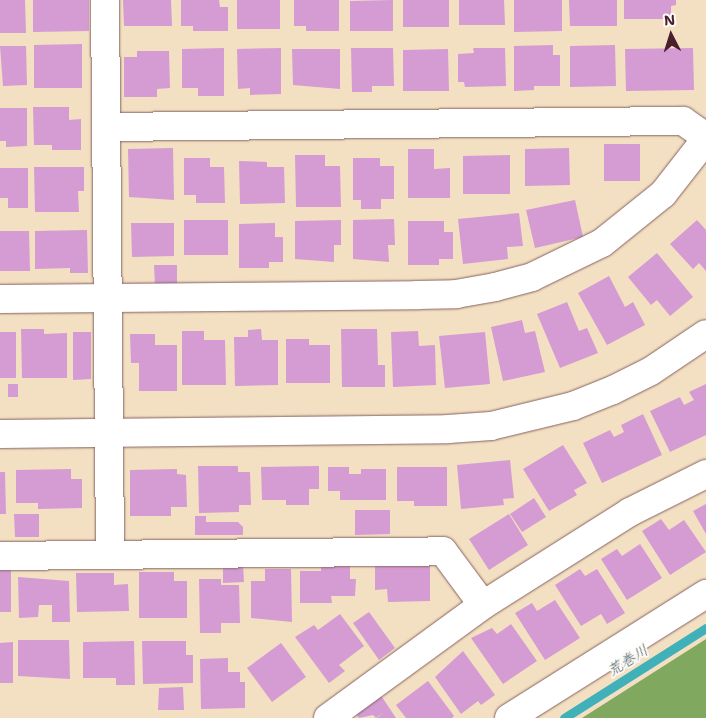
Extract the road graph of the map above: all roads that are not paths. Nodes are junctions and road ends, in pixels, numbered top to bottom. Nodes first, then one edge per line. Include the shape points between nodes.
1 (105, 0) edge
2 (106, 127) junction
3 (706, 138) edge
4 (108, 298) junction
5 (0, 299) edge
6 (706, 334) edge
7 (109, 433) junction
8 (0, 434) edge
9 (706, 474) edge
10 (110, 555) junction
11 (0, 556) edge
12 (706, 594) edge
13 (483, 605) junction
14 (328, 718) edge
15 (510, 718) edge

1 - 2 street
2 - 3 street via 683,121
2 - 4 street
3 - 4 street via 663,194 602,243 532,277 495,287 427,295
4 - 5 street
4 - 7 street
6 - 7 street via 651,371 613,390 565,408 491,426
7 - 8 street
7 - 10 street
9 - 13 street via 630,512
10 - 11 street
10 - 13 street via 443,551
12 - 15 street
13 - 14 street

